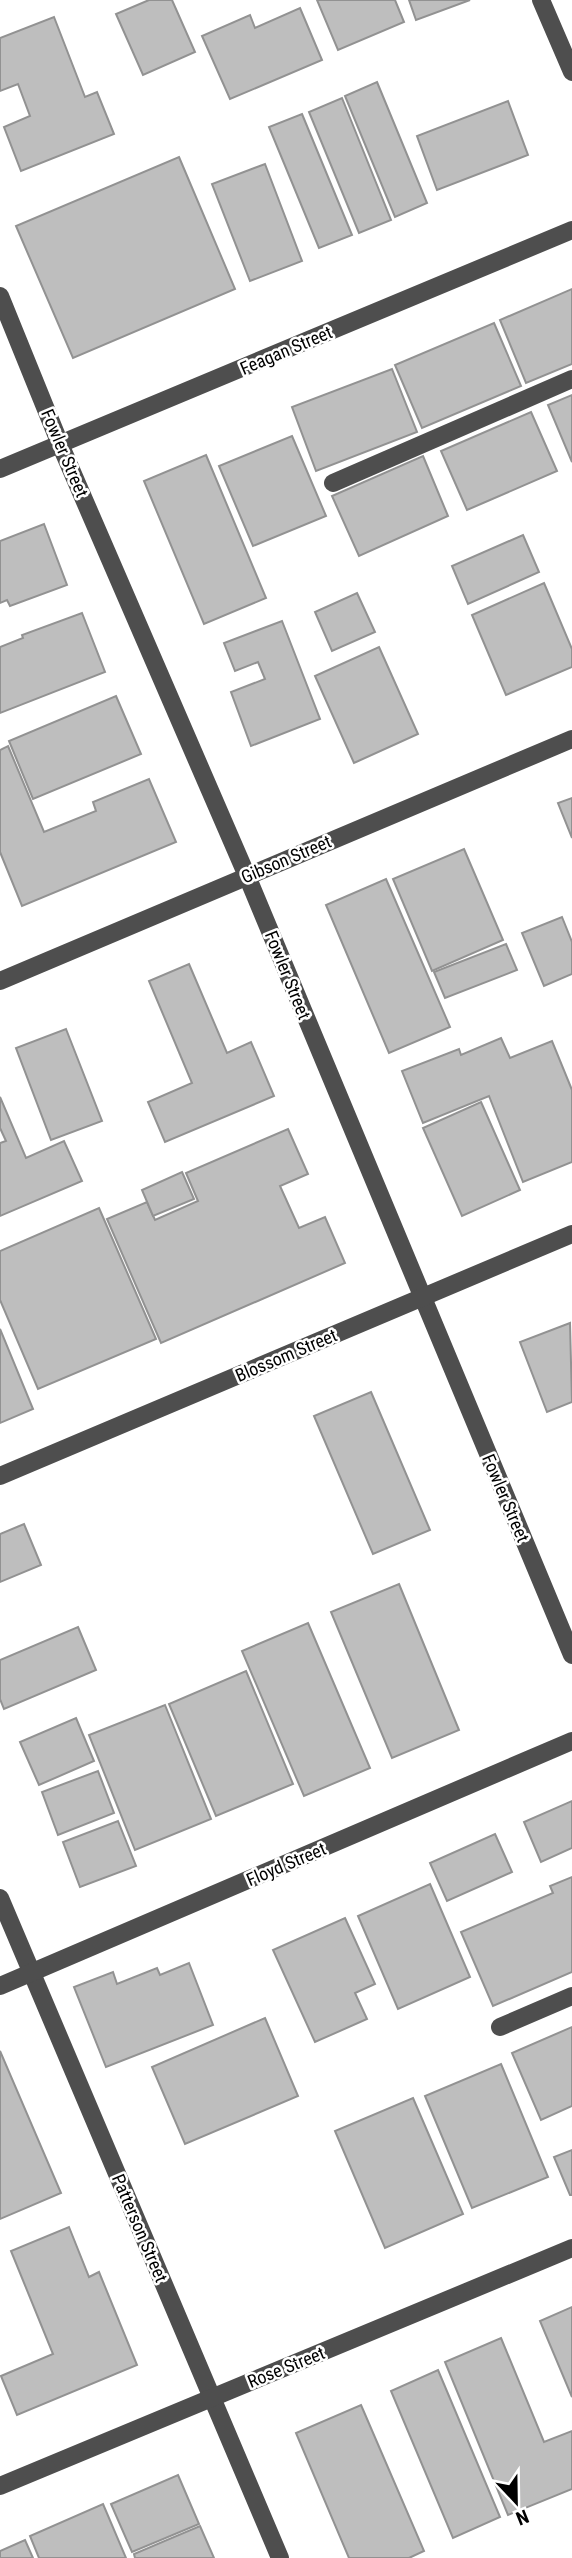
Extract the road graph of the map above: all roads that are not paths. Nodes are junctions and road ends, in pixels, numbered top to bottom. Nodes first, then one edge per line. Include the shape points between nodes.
1 (541, 0) edge
2 (572, 72) edge
3 (572, 230) edge
4 (0, 296) edge
5 (572, 379) edge
6 (60, 444) junction
7 (0, 469) edge
8 (333, 483) dead end
9 (572, 738) edge
10 (247, 876) junction
11 (0, 981) edge
12 (572, 1234) edge
13 (421, 1298) junction
14 (0, 1476) edge
15 (572, 1655) edge
16 (572, 1741) edge
17 (0, 1898) edge
18 (32, 1973) junction
19 (0, 1986) edge
20 (572, 1996) edge
21 (500, 2027) dead end
22 (572, 2249) edge
23 (212, 2397) junction
24 (0, 2486) edge
25 (280, 2558) edge

1 - 2 street
3 - 6 street, Feagan Street
4 - 6 street, Fowler Street
5 - 8 street
6 - 7 street, Feagan Street
6 - 10 street, Fowler Street
9 - 10 street, Gibson Street
10 - 11 street, Gibson Street
10 - 13 street, Fowler Street
12 - 13 street, Blossom Street
13 - 14 street, Blossom Street
13 - 15 street, Fowler Street
16 - 18 street, Floyd Street
17 - 18 street, Patterson Street
18 - 19 street, Floyd Street
18 - 23 street, Patterson Street
20 - 21 street
22 - 23 street, Rose Street
23 - 24 street, Rose Street
23 - 25 street, Patterson Street

